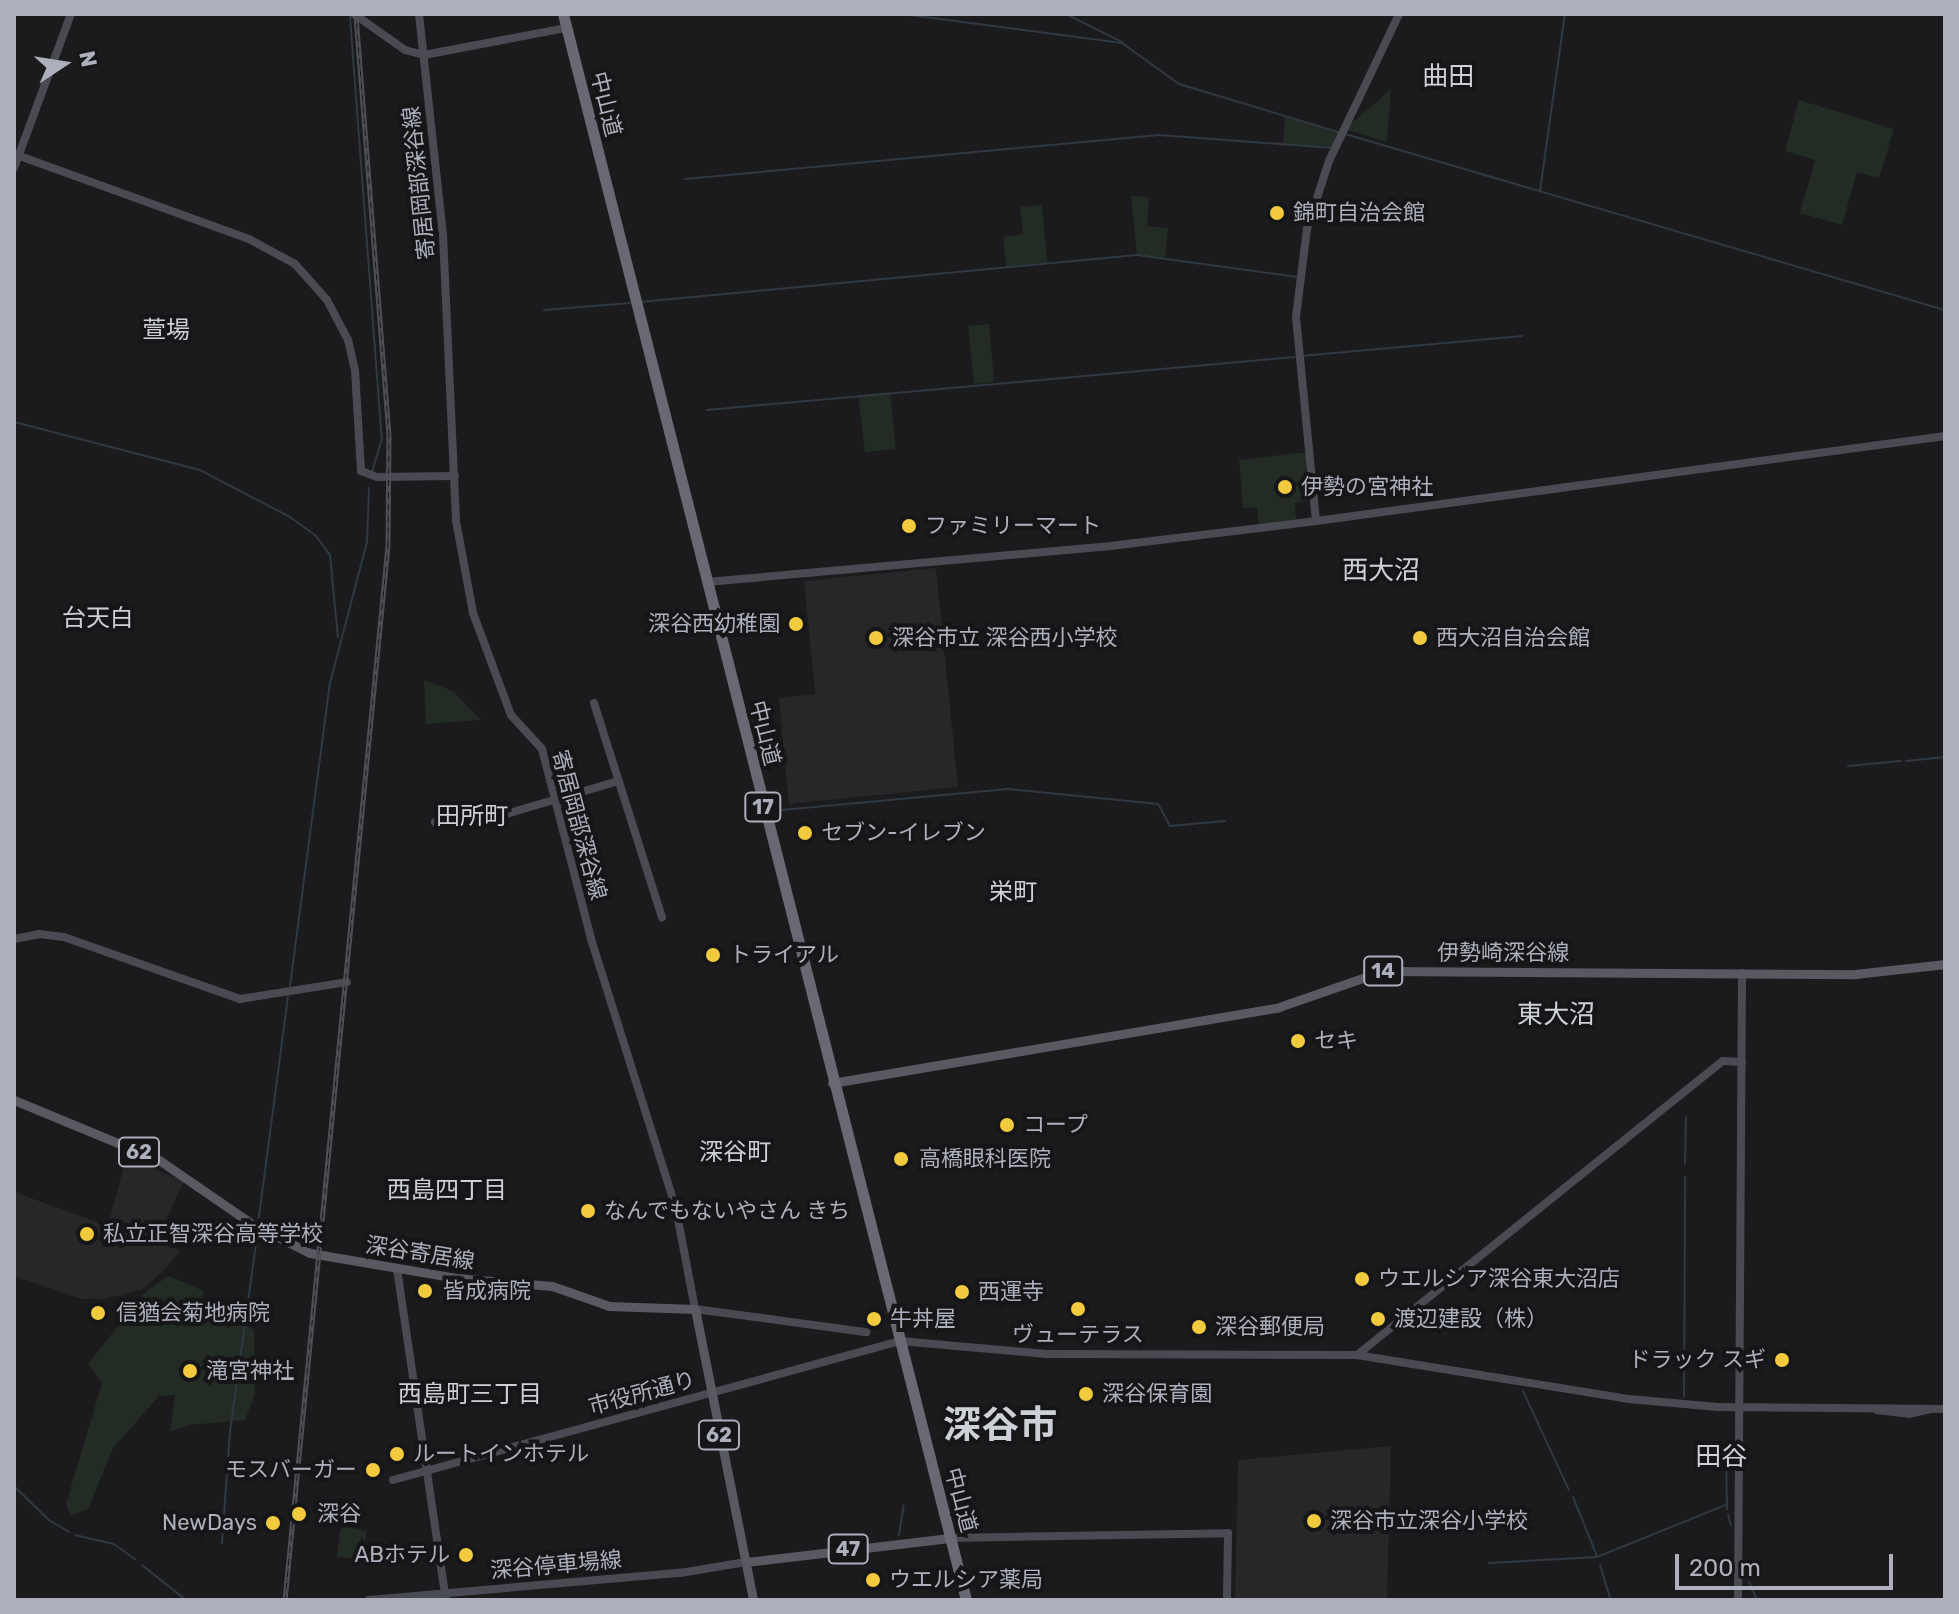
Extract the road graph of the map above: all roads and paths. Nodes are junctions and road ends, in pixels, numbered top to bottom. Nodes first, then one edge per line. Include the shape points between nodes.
1 (71, 14) edge
2 (354, 14) edge
3 (419, 14) edge
4 (563, 14) edge
5 (1399, 14) edge
6 (566, 28) junction
7 (424, 55) junction
8 (16, 155) edge
9 (14, 168) edge
10 (1945, 436) edge
11 (455, 476) junction
12 (1316, 521) junction
13 (707, 582) junction
14 (594, 703) dead end
15 (619, 781) junction
16 (557, 802) junction
17 (435, 822) dead end
18 (662, 917) dead end
19 (14, 939) edge
20 (1945, 964) edge
21 (1742, 973) junction
22 (347, 982) dead end
23 (1742, 1062) junction
24 (832, 1083) junction
25 (14, 1100) edge
26 (397, 1269) junction
27 (695, 1309) junction
28 (866, 1332) dead end
29 (900, 1341) junction
30 (1357, 1355) junction
31 (711, 1394) junction
32 (1742, 1408) junction
33 (1945, 1409) edge
34 (427, 1471) junction
35 (393, 1480) dead end
36 (950, 1538) junction
37 (746, 1562) junction
38 (445, 1596) edge
39 (369, 1600) edge
40 (753, 1600) edge
41 (966, 1600) edge
42 (1227, 1600) edge
43 (1738, 1600) edge

1 - 8 street
2 - 7 street via 405,50
3 - 7 street, 寄居岡部深谷線
4 - 6 highway, 中山道 / 17
5 - 12 street via 1313,204 1297,296 1298,358
6 - 7 street
6 - 13 highway, 中山道 / 17
7 - 11 street, 寄居岡部深谷線 via 444,249
8 - 9 street
8 - 11 street via 249,239 295,264 327,300 348,340 355,370 361,471 377,477
10 - 12 street
11 - 16 street, 寄居岡部深谷線 via 462,561 488,663 511,715 535,737
12 - 13 street via 1102,547
13 - 24 highway, 中山道 / 17
14 - 15 street
15 - 16 street
15 - 18 street
16 - 17 street via 499,816
16 - 27 street, 寄居岡部深谷線 via 591,939 676,1209
19 - 22 street via 64,937 225,996 281,995
20 - 21 main road, 伊勢崎深谷線 / 14 via 1875,974
21 - 23 street
21 - 24 main road, 伊勢崎深谷線 / 14 via 1383,971 1279,1007
23 - 30 street via 1723,1061
23 - 32 street
24 - 29 highway, 中山道 / 17
25 - 26 main road, 深谷寄居線 / 62 via 159,1160 252,1224 310,1253
26 - 27 main road, 深谷寄居線 / 62 via 552,1286 609,1306
26 - 34 street
27 - 28 street
27 - 31 main road, 62
29 - 30 street via 1046,1354
29 - 31 street, 市役所通り
29 - 36 highway, 中山道 / 17
30 - 32 street via 1629,1399
31 - 34 street, 市役所通り
31 - 37 main road, 62
32 - 33 street via 1872,1408 1909,1414
32 - 43 street
34 - 35 street, 市役所通り
34 - 38 street
36 - 37 main road, 47
36 - 41 highway, 中山道 / 17
36 - 42 street via 1228,1533
37 - 38 street, 深谷停車場線
37 - 40 main road
38 - 39 street, 深谷停車場線

